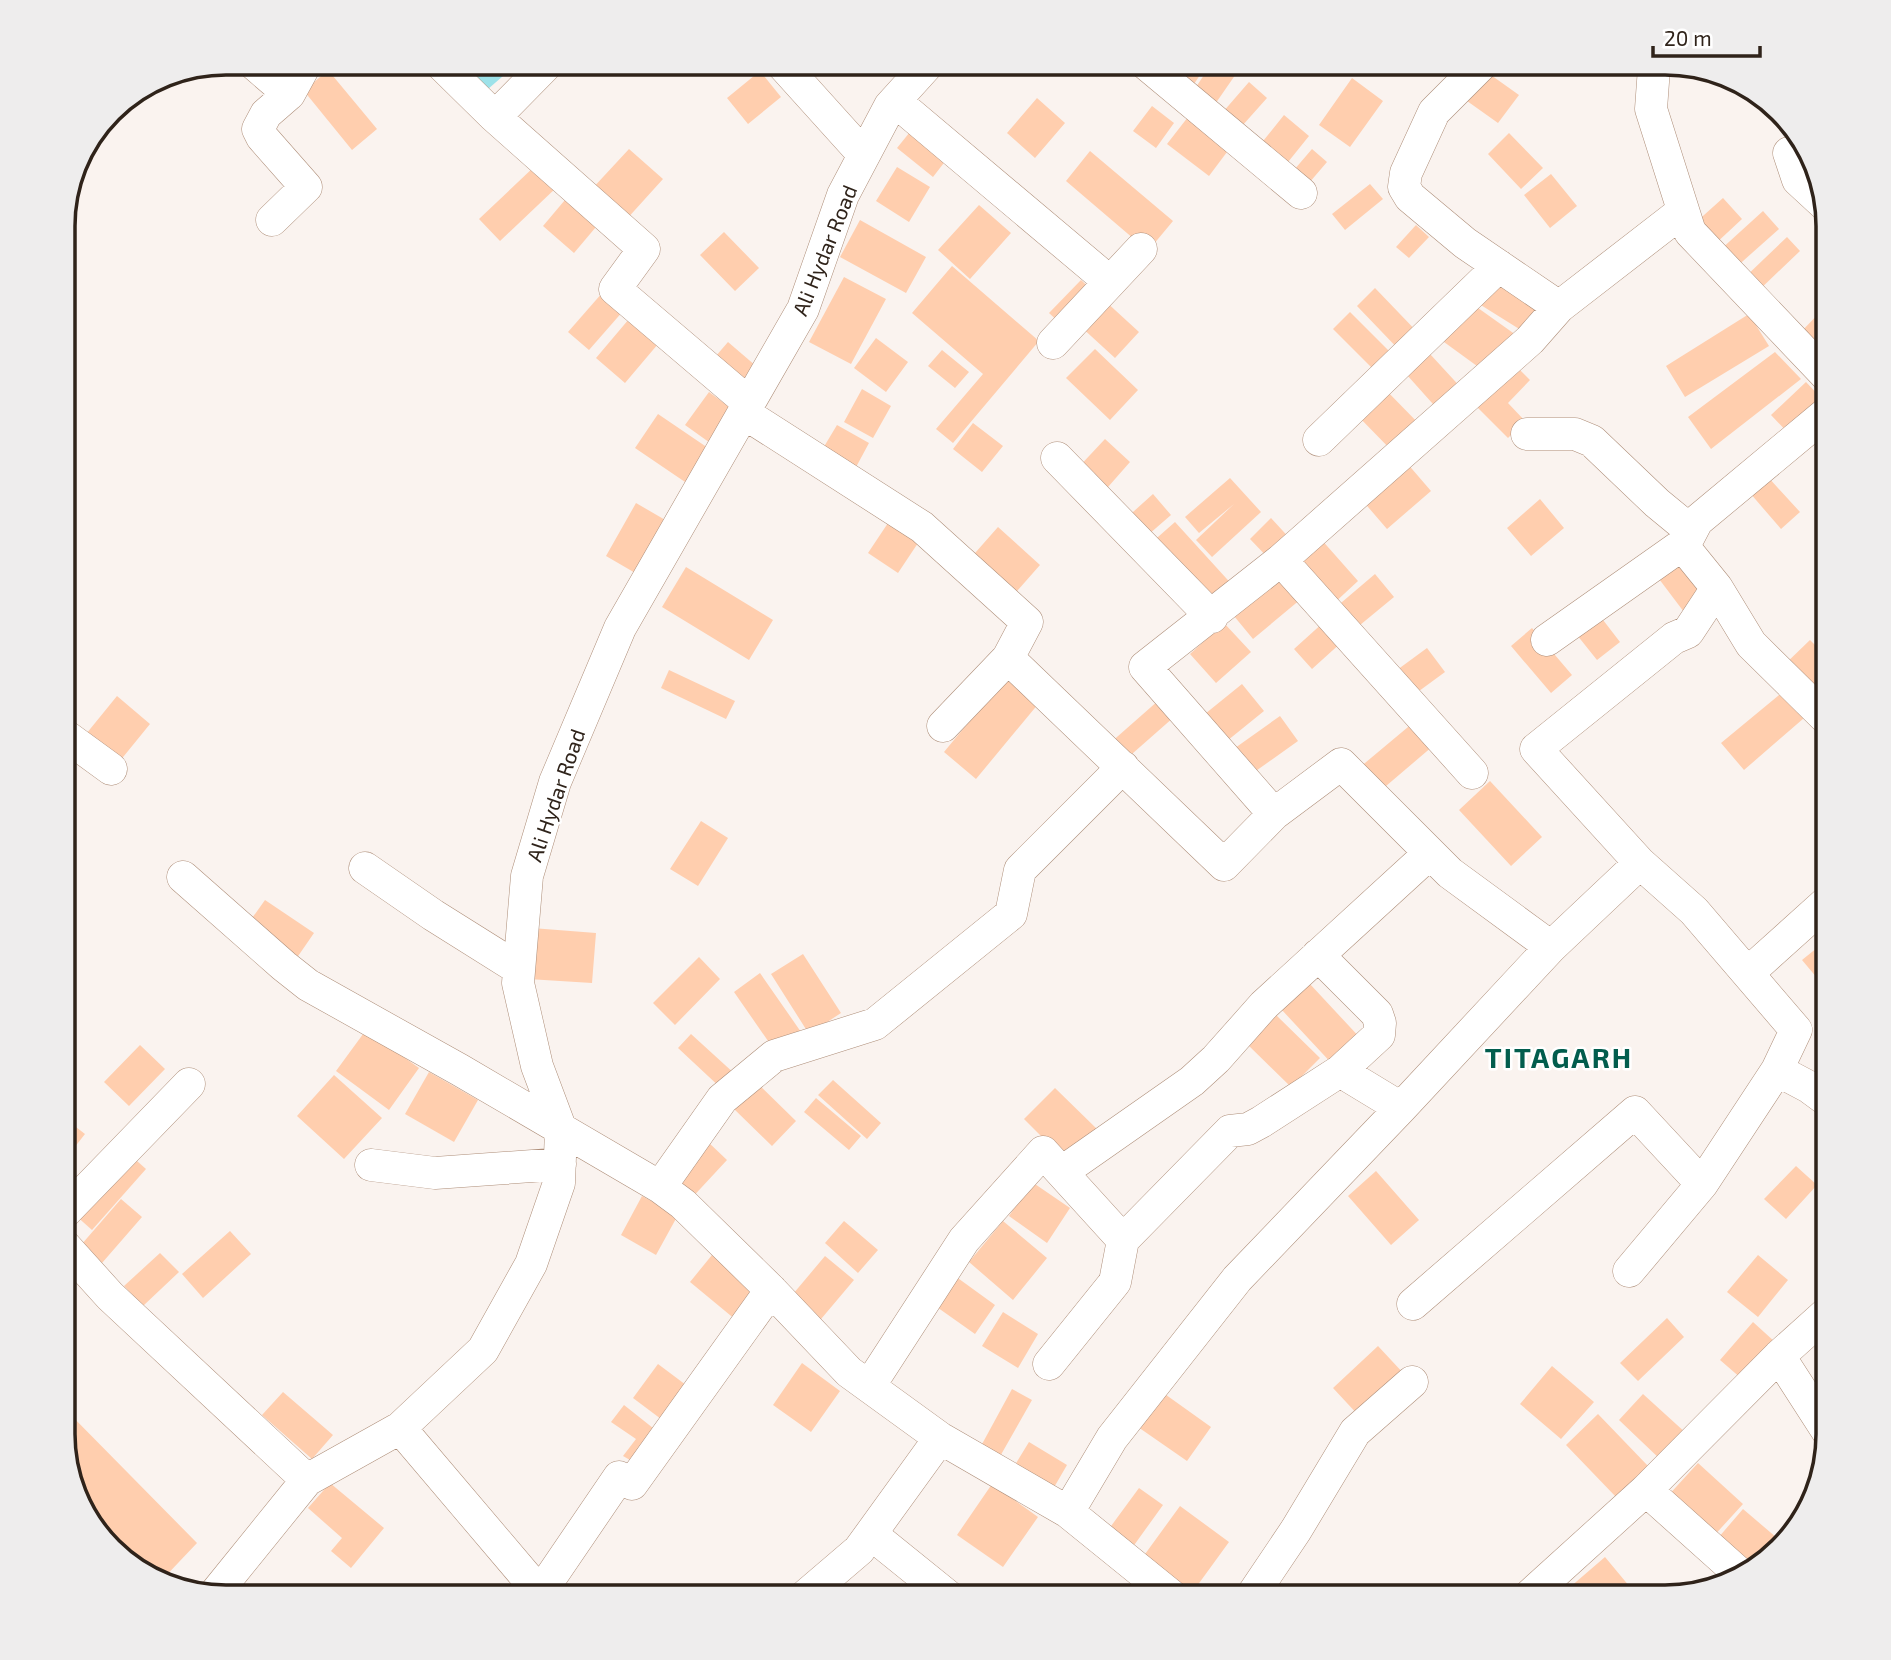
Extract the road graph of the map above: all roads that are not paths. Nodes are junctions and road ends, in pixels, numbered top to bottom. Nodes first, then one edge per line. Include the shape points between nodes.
1 (1160, 75) edge
2 (1471, 75) edge
3 (1657, 75) edge
4 (268, 76) edge
5 (299, 76) edge
6 (453, 76) edge
7 (535, 76) edge
8 (792, 76) edge
9 (918, 76) edge
10 (289, 94) junction
11 (895, 101) junction
12 (495, 117) junction
13 (1789, 153) dead end
14 (864, 155) junction
15 (1301, 192) dead end
16 (1812, 193) edge
17 (1683, 211) junction
18 (272, 220) dead end
19 (1141, 249) dead end
20 (1500, 266) junction
21 (1110, 282) junction
22 (1559, 307) junction
23 (1053, 343) dead end
24 (1815, 363) edge
25 (746, 408) junction
26 (1815, 423) edge
27 (1527, 434) dead end
28 (1319, 440) dead end
29 (1057, 458) dead end
30 (1689, 537) junction
31 (1281, 560) junction
32 (1717, 588) junction
33 (1212, 617) junction
34 (1547, 640) dead end
35 (1008, 658) junction
36 (1815, 708) edge
37 (943, 726) dead end
38 (76, 743) edge
39 (1123, 767) junction
40 (111, 769) dead end
41 (1472, 773) dead end
42 (1274, 814) junction
43 (1430, 853) junction
44 (1640, 863) junction
45 (366, 868) dead end
46 (183, 877) dead end
47 (1816, 912) edge
48 (1551, 947) junction
49 (1318, 955) junction
50 (519, 969) junction
51 (1748, 973) junction
52 (1777, 1070) junction
53 (1339, 1071) junction
54 (189, 1084) dead end
55 (1816, 1084) edge
56 (1401, 1108) junction
57 (561, 1130) junction
58 (560, 1164) junction
59 (371, 1165) dead end
60 (1062, 1172) junction
61 (1702, 1184) junction
62 (660, 1187) junction
63 (76, 1201) edge
64 (1123, 1240) junction
65 (76, 1258) edge
66 (1629, 1271) dead end
67 (771, 1290) junction
68 (1413, 1304) dead end
69 (1816, 1323) edge
70 (1779, 1356) junction
71 (1049, 1364) dead end
72 (1412, 1382) dead end
73 (870, 1385) junction
74 (1816, 1413) edge
75 (400, 1428) junction
76 (940, 1438) junction
77 (307, 1480) junction
78 (1646, 1490) junction
79 (1068, 1512) junction
80 (871, 1534) junction
81 (1733, 1569) edge
82 (222, 1585) edge
83 (533, 1585) edge
84 (545, 1585) edge
85 (818, 1585) edge
86 (934, 1585) edge
87 (1158, 1585) edge
88 (1259, 1585) edge
89 (1541, 1585) edge

1 - 15 street
2 - 20 street via 1434,112 1404,187 1465,243
3 - 17 street via 1651,109
4 - 10 street
5 - 10 street
6 - 12 street
7 - 12 street
8 - 14 street
9 - 11 street, Ali Hydar Road
10 - 18 street via 266,114 258,129 306,187
11 - 14 street, Ali Hydar Road
11 - 21 street
12 - 25 street via 644,249 615,289
13 - 16 street via 1798,180
14 - 25 street, Ali Hydar Road via 843,195 803,309
17 - 22 street
17 - 24 street via 1690,232
19 - 21 street
20 - 22 street
20 - 28 street
21 - 23 street
22 - 31 street via 1530,340
25 - 35 street via 922,527 1027,622
25 - 50 street, Ali Hydar Road via 621,628 555,782 527,876
26 - 30 street via 1697,522
27 - 30 street via 1575,435 1592,441
29 - 33 street
30 - 32 street via 1688,551
30 - 34 street
31 - 33 street
31 - 41 street
32 - 36 street via 1751,644
32 - 44 street via 1688,632 1674,638 1536,749
33 - 42 street via 1145,667
35 - 37 street
35 - 39 street
38 - 40 street
39 - 42 street via 1224,865
39 - 62 street via 1020,870 1012,914 875,1024 774,1056 722,1099
42 - 43 street via 1340,764
43 - 48 street via 1450,873
43 - 49 street
44 - 48 street
44 - 51 street via 1694,911
45 - 50 street
46 - 57 street via 309,985
47 - 51 street
48 - 56 street
49 - 53 street via 1377,1014 1380,1023 1379,1035
49 - 60 street via 1264,1004 1192,1081
50 - 57 street, Ali Hydar Road via 518,983 537,1066
51 - 52 street via 1797,1030
52 - 55 street
52 - 61 street
53 - 56 street
53 - 64 street via 1261,1122 1230,1131
54 - 63 street
56 - 79 street via 1237,1279 1112,1438
57 - 58 street, Ali Hydar Road
57 - 62 street
58 - 59 street via 435,1174
58 - 75 street, Ali Hydar Road via 559,1183 531,1264 482,1350
60 - 64 street
60 - 73 street via 1043,1152 964,1240
61 - 66 street
61 - 68 street via 1635,1112
62 - 67 street
64 - 71 street via 1115,1282
65 - 77 street via 110,1296
67 - 73 street via 849,1372
67 - 84 street via 632,1484 619,1477
69 - 70 street
70 - 74 street
70 - 78 street
72 - 88 street via 1354,1432
73 - 76 street
75 - 77 street, Ali Hydar Road
75 - 83 street
76 - 79 street
76 - 80 street
77 - 82 street, Ali Hydar Road
78 - 81 street
78 - 89 street
79 - 87 street
80 - 85 street
80 - 86 street

